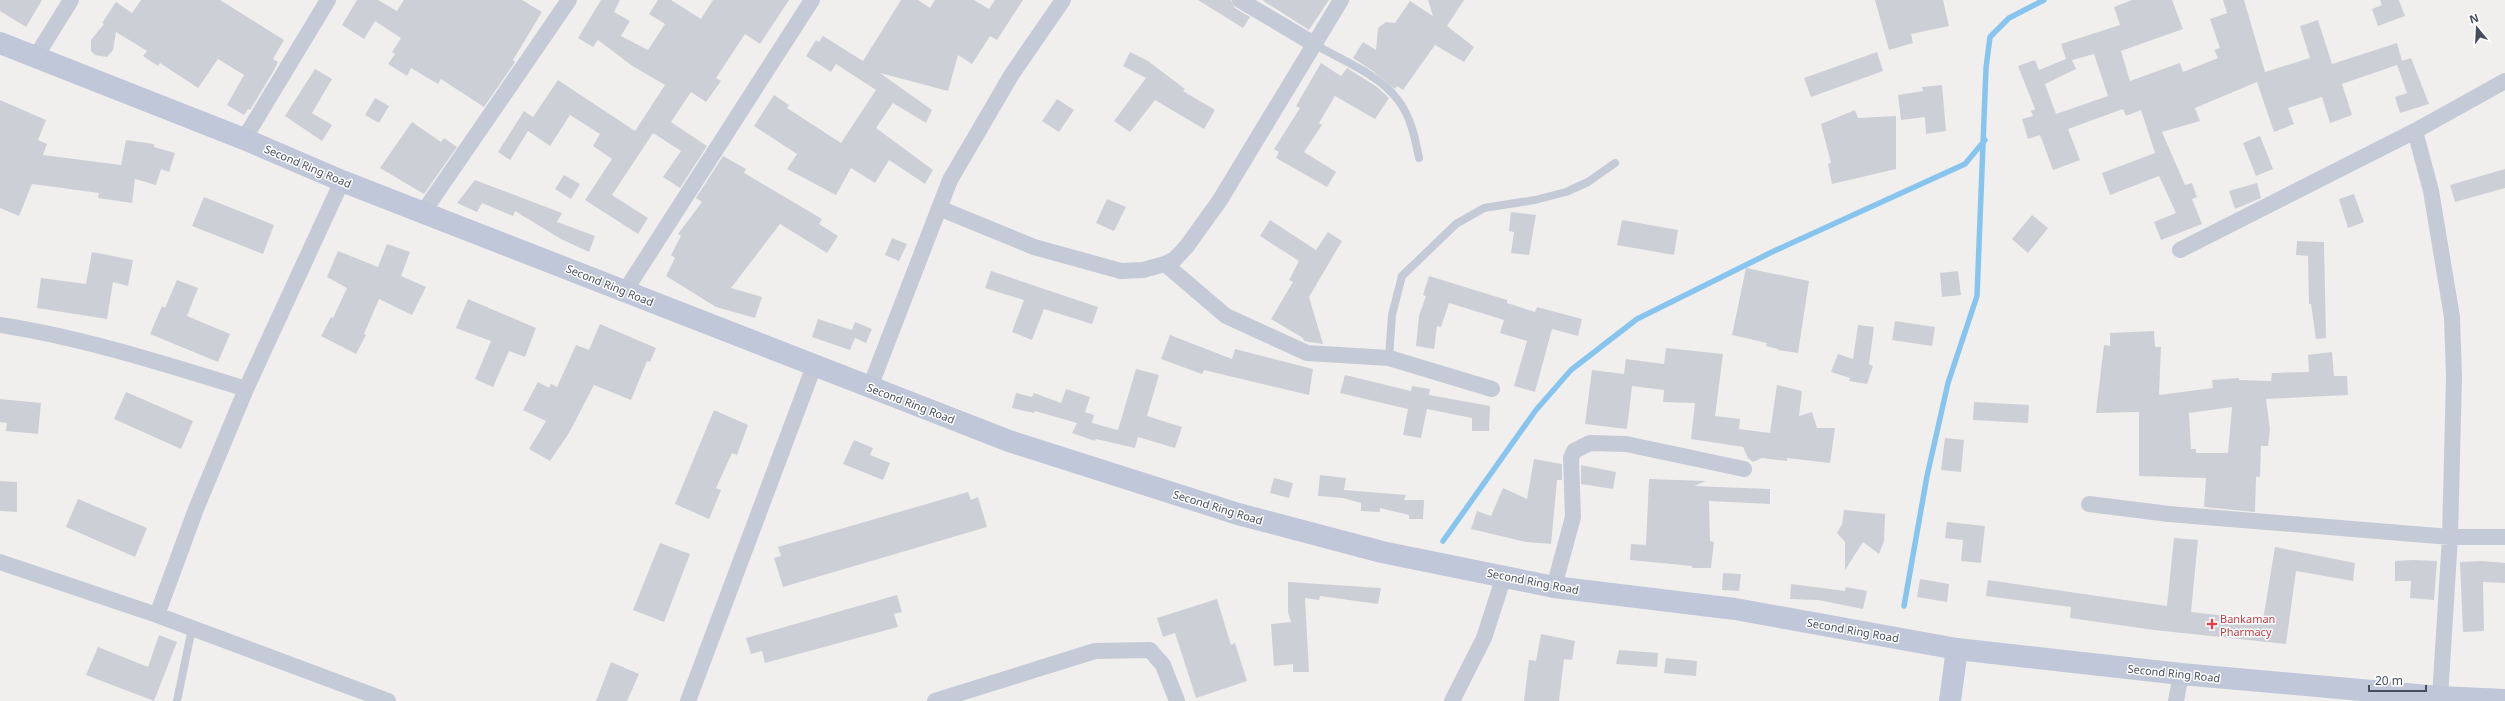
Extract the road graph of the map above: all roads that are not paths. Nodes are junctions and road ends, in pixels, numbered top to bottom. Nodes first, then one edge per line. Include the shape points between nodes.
1 (71, 0) edge
2 (328, 0) edge
3 (569, 0) edge
4 (812, 0) edge
5 (1063, 0) edge
6 (1240, 0) edge
7 (1341, 0) edge
8 (0, 43) edge
9 (1314, 44) junction
10 (35, 58) junction
11 (2505, 81) edge
12 (2415, 132) junction
13 (244, 139) junction
14 (1420, 158) dead end
15 (1615, 163) dead end
16 (342, 181) junction
17 (939, 208) junction
18 (424, 211) junction
19 (2180, 250) dead end
20 (1165, 264) junction
21 (625, 291) junction
22 (0, 325) edge
23 (1389, 358) junction
24 (814, 366) junction
25 (870, 387) junction
26 (246, 389) junction
27 (1492, 389) dead end
28 (1744, 469) dead end
29 (2089, 504) dead end
30 (2450, 536) junction
31 (2505, 537) edge
32 (0, 562) edge
33 (1504, 576) junction
34 (1554, 587) junction
35 (158, 615) junction
36 (192, 628) junction
37 (1957, 649) junction
38 (2181, 674) junction
39 (2440, 697) junction
40 (2505, 700) edge
41 (177, 701) edge
42 (388, 701) edge
43 (688, 701) edge
44 (935, 701) edge
45 (1177, 701) edge
46 (1452, 701) edge
47 (1950, 701) edge
48 (2176, 701) edge

1 - 10 street
2 - 13 street
3 - 18 street
4 - 21 street
5 - 17 street via 1012,74 950,180
6 - 9 street
7 - 9 street
8 - 10 main road, Second Ring Road
9 - 14 lane via 1373,78 1398,100 1412,127
9 - 20 street via 1220,200 1187,246 1175,259
10 - 13 main road, Second Ring Road
11 - 12 street
12 - 19 street
12 - 30 street via 2431,191 2452,317 2454,377
13 - 16 main road, Second Ring Road
15 - 23 lane via 1588,182 1566,192 1484,208 1456,224 1402,276 1392,315
16 - 18 main road, Second Ring Road
16 - 26 street
17 - 20 street via 1034,247 1121,271 1143,270
17 - 25 street
18 - 21 main road, Second Ring Road
20 - 23 street via 1226,316 1268,337 1307,353
21 - 24 main road, Second Ring Road
22 - 26 street via 63,336 129,353
23 - 27 street
24 - 25 main road, Second Ring Road
24 - 43 street
25 - 33 main road, Second Ring Road via 1009,441 1238,514 1382,552
26 - 35 street via 196,509
28 - 34 street via 1626,444 1590,443 1574,450 1571,458 1573,517
29 - 30 street via 2169,514
30 - 31 street
30 - 39 street
32 - 35 street
33 - 34 main road, Second Ring Road
33 - 46 street via 1484,638
34 - 37 main road, Second Ring Road via 1736,609
35 - 36 street
36 - 41 lane
36 - 42 street
37 - 38 main road, Second Ring Road
37 - 47 main road
38 - 39 main road, Second Ring Road
38 - 48 street
39 - 40 main road, Second Ring Road
44 - 45 street via 1096,651 1150,650 1163,665

